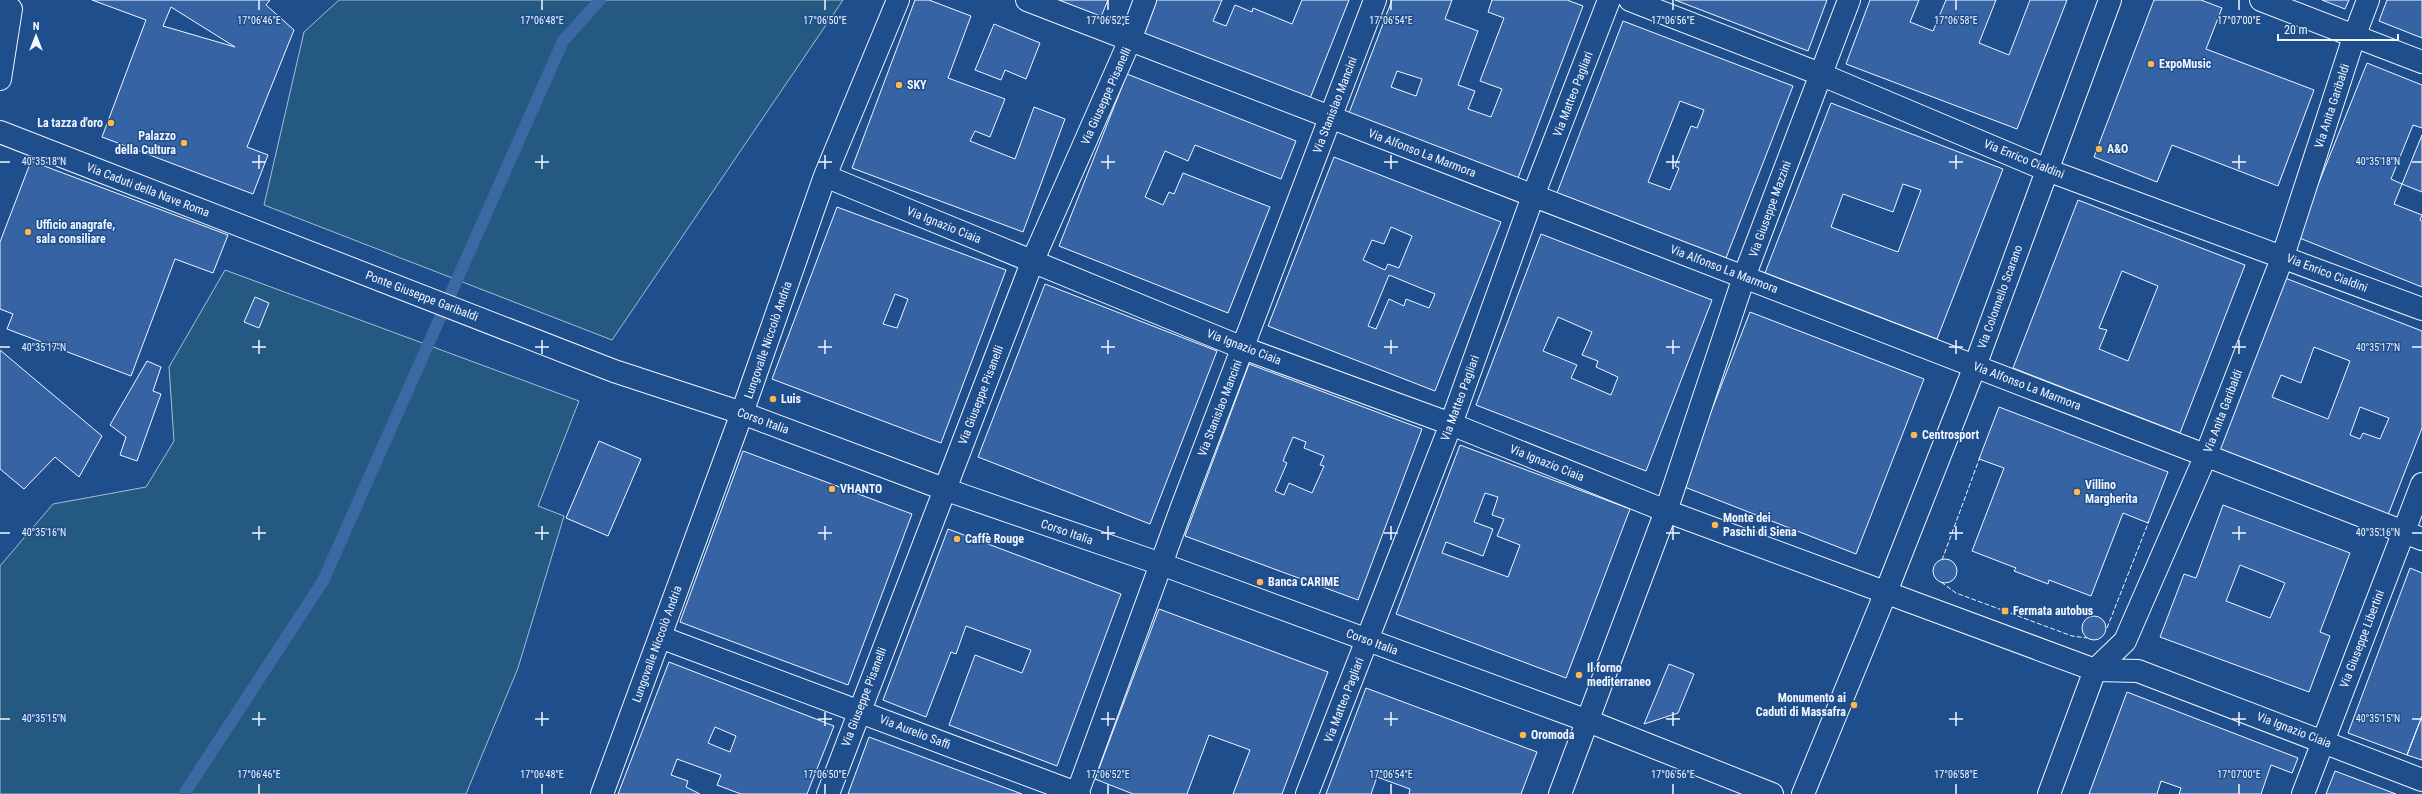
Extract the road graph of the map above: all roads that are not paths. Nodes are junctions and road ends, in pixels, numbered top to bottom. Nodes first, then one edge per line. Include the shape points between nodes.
1 (898, 0) edge
2 (1027, 0) edge
3 (1145, 0) edge
4 (1375, 0) edge
5 (1609, 0) edge
6 (1630, 0) edge
7 (1849, 0) edge
8 (2110, 0) edge
9 (2261, 0) edge
10 (2368, 0) edge
11 (10, 6) edge
12 (2354, 37) junction
13 (1130, 40) junction
14 (2422, 62) edge
15 (1820, 74) junction
16 (0, 79) edge
17 (1330, 117) junction
18 (0, 132) edge
19 (2047, 170) junction
20 (825, 176) junction
21 (1533, 196) junction
22 (230, 222) joint
23 (2283, 256) junction
24 (1033, 260) junction
25 (1744, 277) junction
26 (2422, 309) edge
27 (1243, 348) junction
28 (1975, 366) junction
29 (614, 370) joint
30 (742, 413) junction
31 (1451, 424) junction
32 (2206, 455) junction
33 (2422, 484) edge
34 (944, 489) junction
35 (1666, 511) junction
36 (2413, 535) edge
37 (1161, 564) junction
38 (1886, 592) junction
39 (660, 637) junction
40 (1367, 640) junction
41 (2095, 670) junction
42 (858, 711) junction
43 (1588, 720) junction
44 (2323, 741) junction
45 (2422, 780) edge
46 (602, 794) edge
47 (828, 794) edge
48 (1078, 794) edge
49 (1307, 794) edge
50 (1560, 794) edge
51 (1772, 794) edge
52 (1803, 794) edge
53 (2049, 794) edge
54 (2303, 794) edge

1 - 20 street, Lungovalle Niccolò Andria
2 - 13 street, Via Alfonso La Marmora
3 - 13 street, Via Giuseppe Pisanelli
4 - 17 street, Via Stanislao Mancini
5 - 21 street, Via Matteo Pagliari
6 - 15 street, Via Enrico Cialdini
7 - 15 street, Via Giuseppe Mazzini
8 - 19 street, Via Colonnello Scarano
9 - 12 street
10 - 12 street, Via Anita Garibaldi
11 - 16 street
12 - 14 street
12 - 23 street, Via Anita Garibaldi
13 - 17 street, Via Alfonso La Marmora
13 - 24 street, Via Giuseppe Pisanelli
15 - 19 street, Via Enrico Cialdini
15 - 25 street, Via Giuseppe Mazzini
17 - 21 street, Via Alfonso La Marmora
17 - 27 street, Via Stanislao Mancini
18 - 22 street, Via Caduti della Nave Roma
19 - 23 street, Via Enrico Cialdini
19 - 28 street, Via Colonnello Scarano
20 - 24 street, Via Ignazio Ciaia
20 - 30 street, Lungovalle Niccolò Andria
21 - 25 street, Via Alfonso La Marmora
21 - 31 street, Via Matteo Pagliari
22 - 29 street, Ponte Giuseppe Garibaldi
23 - 26 street, Via Enrico Cialdini
23 - 32 street, Via Anita Garibaldi
24 - 27 street, Via Ignazio Ciaia
24 - 34 street, Via Giuseppe Pisanelli
25 - 28 street, Via Alfonso La Marmora
25 - 35 street, Via Giuseppe Mazzini
27 - 31 street, Via Ignazio Ciaia
27 - 37 street, Via Stanislao Mancini
28 - 32 street, Via Alfonso La Marmora
28 - 38 street, Via Colonnello Scarano
29 - 30 street, Corso Italia
30 - 34 street, Corso Italia
30 - 39 street, Lungovalle Niccolò Andria
31 - 35 street, Via Ignazio Ciaia
31 - 40 street, Via Matteo Pagliari
32 - 36 street, Via Alfonso La Marmora
32 - 41 street, Via Anita Garibaldi via 2125,641
33 - 36 street, Via Giuseppe Libertini
34 - 37 street, Corso Italia
34 - 42 street, Via Giuseppe Pisanelli
35 - 38 street, Via Ignazio Ciaia
35 - 43 street, Via Giuseppe Mazzini
36 - 44 street, Via Giuseppe Libertini
37 - 40 street, Corso Italia
37 - 48 street, Via Stanislao Mancini
38 - 41 street, Via Ignazio Ciaia
38 - 52 street, Via Colonnello Scarano
39 - 42 street, Via Aurelio Saffi
39 - 46 street, Lungovalle Niccolò Andria
40 - 43 street, Corso Italia
40 - 49 street, Via Matteo Pagliari
41 - 44 street, Via Ignazio Ciaia via 2138,671
41 - 53 street
42 - 47 street, Via Giuseppe Pisanelli
42 - 48 street, Via Aurelio Saffi
43 - 50 street, Via Giuseppe Mazzini
43 - 51 street, Corso Italia
44 - 45 street, Via Ignazio Ciaia
44 - 54 street, Via Giuseppe Libertini

